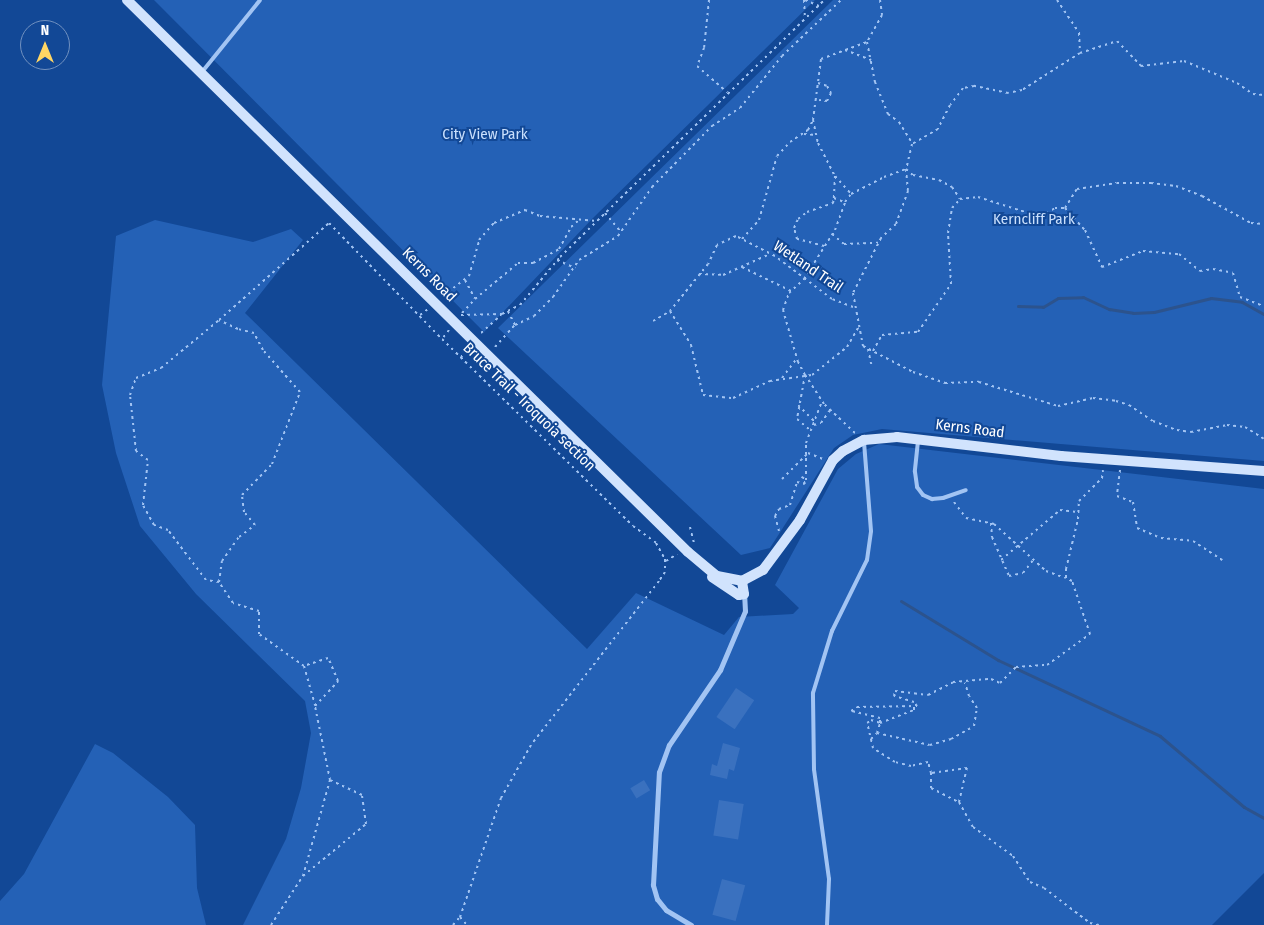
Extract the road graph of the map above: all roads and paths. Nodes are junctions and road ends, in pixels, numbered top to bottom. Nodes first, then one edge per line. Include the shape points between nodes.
1 (127, 0) edge
2 (260, 0) edge
3 (709, 0) edge
4 (804, 0) edge
5 (824, 0) edge
6 (841, 0) edge
7 (880, 0) edge
8 (1057, 0) edge
9 (819, 6) junction
10 (805, 19) junction
11 (867, 42) junction
12 (844, 49) junction
13 (1080, 53) junction
14 (871, 60) junction
15 (201, 72) junction
16 (818, 83) junction
17 (728, 92) junction
18 (1264, 95) edge
19 (818, 100) junction
20 (813, 120) junction
21 (804, 134) junction
22 (816, 135) junction
23 (912, 144) junction
24 (906, 169) junction
25 (835, 176) junction
26 (852, 194) junction
27 (834, 198) junction
28 (960, 199) junction
29 (845, 202) junction
30 (1065, 208) junction
31 (605, 213) junction
32 (580, 220) junction
33 (597, 221) junction
34 (1264, 224) edge
35 (621, 232) junction
36 (832, 234) junction
37 (742, 239) junction
38 (878, 243) junction
39 (824, 246) junction
40 (770, 254) junction
41 (557, 260) junction
42 (741, 267) junction
43 (575, 268) junction
44 (699, 274) junction
45 (804, 279) junction
46 (465, 280) junction
47 (792, 291) junction
48 (475, 298) junction
49 (435, 302) junction
50 (1264, 306) edge
51 (853, 307) junction
52 (508, 311) junction
53 (670, 311) junction
54 (502, 314) junction
55 (419, 315) junction
56 (458, 318) junction
57 (219, 320) junction
58 (653, 321) dead end
59 (514, 325) junction
60 (859, 326) junction
61 (481, 333) dead end
62 (442, 338) junction
63 (494, 348) dead end
64 (868, 349) junction
65 (873, 351) junction
66 (797, 358) junction
67 (872, 368) dead end
68 (805, 374) junction
69 (781, 379) junction
70 (822, 401) junction
71 (798, 406) junction
72 (830, 410) junction
73 (814, 420) junction
74 (813, 425) junction
75 (811, 430) junction
76 (918, 438) junction
77 (1264, 439) edge
78 (864, 440) junction
79 (808, 453) junction
80 (1104, 459) junction
81 (1119, 460) junction
82 (832, 463) junction
83 (1264, 471) edge
84 (782, 479) dead end
85 (966, 490) dead end
86 (951, 495) junction
87 (1078, 512) junction
88 (776, 521) dead end
89 (991, 523) junction
90 (1020, 545) junction
91 (1034, 559) junction
92 (1001, 560) junction
93 (1222, 560) dead end
94 (710, 572) junction
95 (1066, 578) junction
96 (742, 581) junction
97 (219, 582) junction
98 (744, 594) junction
99 (304, 666) junction
100 (965, 683) junction
101 (315, 706) junction
102 (914, 707) junction
103 (880, 723) junction
104 (877, 733) junction
105 (871, 739) junction
106 (931, 773) junction
107 (330, 780) junction
108 (958, 802) junction
109 (303, 876) junction
110 (460, 917) junction
111 (271, 925) edge
112 (453, 925) edge
113 (467, 925) edge
114 (691, 925) edge
115 (827, 925) edge
116 (1099, 925) edge

1 - 15 street, Kerns Road
2 - 15 lane
3 - 17 path via 704,48 697,66
4 - 9 path
4 - 10 path
5 - 9 path
6 - 35 path via 782,56 740,108 712,126 652,187
7 - 11 path via 882,15
8 - 13 path via 1079,33
9 - 10 path
10 - 17 path
11 - 12 path
11 - 14 path
12 - 14 path
12 - 16 path via 821,59
13 - 18 path via 1117,41 1141,66 1184,61 1237,83 1253,94
13 - 23 path via 1022,90 1008,93 974,86 963,88 938,129
14 - 23 path via 879,99 888,114 909,134
15 - 49 street, Kerns Road
16 - 19 path
16 - 19 path via 827,86 831,93 827,101
17 - 31 path via 691,132
19 - 20 path
20 - 21 path
20 - 22 path
21 - 22 path
21 - 37 path via 790,142 777,156 760,220
22 - 25 path
23 - 24 path
24 - 26 path
24 - 28 path via 913,175 939,180 952,187
24 - 38 path via 908,191 896,224
25 - 26 path
25 - 27 path
26 - 29 path
27 - 29 path
27 - 39 path via 833,203 807,212 798,219 794,228 798,238
28 - 30 path via 978,197 1042,217 1055,208
28 - 65 path via 952,208 948,233 951,284 918,332 882,335
29 - 36 path
30 - 34 path via 1077,189 1117,183 1151,183 1185,190 1251,223
30 - 50 path via 1085,230 1102,267 1143,251 1179,254 1200,270 1233,273 1240,297
31 - 33 path
31 - 35 path
32 - 33 path
32 - 46 path via 540,216 526,210 494,224 480,240 470,276
32 - 48 path, Bruce Trail - Iroquoia section via 571,227 559,249 533,262 518,262
33 - 41 path
35 - 43 path via 580,260
36 - 38 path via 844,244
36 - 39 path
37 - 40 path, Wetland Trail
37 - 44 path via 736,236 717,245
38 - 51 path via 852,292
39 - 45 path
40 - 42 path
40 - 45 path, Wetland Trail
41 - 43 path
41 - 52 path via 520,305
42 - 44 path via 723,275
42 - 47 path
43 - 59 path via 540,310
44 - 53 path
45 - 47 path
45 - 51 path, Wetland Trail via 832,299
46 - 48 path
46 - 49 path
47 - 66 path via 785,301 783,318
48 - 56 path, Bruce Trail - Iroquoia section
49 - 55 path
49 - 56 street, Kerns Road
51 - 60 path
52 - 54 path
52 - 59 path
53 - 58 path
53 - 69 path via 691,346 703,395 733,398
54 - 56 path
54 - 61 path
55 - 57 path via 329,223
55 - 62 path
56 - 62 path, Bruce Trail - Iroquoia section
56 - 94 street, Kerns Road
57 - 97 path via 238,330 254,333 263,350 300,392 272,464 242,495 244,512 255,525 239,537 222,561
57 - 97 path via 161,368 136,378 130,395 136,451 148,460 142,504 154,525 168,530 206,580
59 - 63 path
60 - 64 path via 863,346
60 - 68 path via 847,347 812,374
62 - 110 path, Bruce Trail - Iroquoia section via 633,526 656,543 665,559 665,572 660,581 531,745 501,798
64 - 65 path
64 - 67 path
65 - 77 path via 945,384 979,382 1058,406 1093,398 1116,401 1129,405 1152,421 1177,430 1191,432 1236,426 1245,427
66 - 68 path
66 - 69 path
68 - 69 path
68 - 70 path
68 - 71 path
70 - 72 path
70 - 73 path
71 - 73 path
71 - 75 path via 797,419
72 - 74 path via 821,423
72 - 78 path
73 - 74 path
74 - 75 path
75 - 79 path via 806,443
76 - 78 street, Kerns Road via 897,436
76 - 80 street, Kerns Road
76 - 86 lane via 917,487 932,499
78 - 82 street, Kerns Road via 842,451
78 - 115 lane via 871,531 867,560 832,631 813,693 814,770 829,879
79 - 82 path
79 - 84 path
79 - 88 path via 806,480 802,477 805,484 797,482 794,499 790,505 779,509
80 - 81 street, Kerns Road
80 - 87 path via 1102,478 1079,501
81 - 83 street, Kerns Road
81 - 93 path via 1117,496 1134,502 1137,528 1161,538 1193,541
82 - 96 street, Kerns Road via 800,520 769,563 757,576
85 - 86 lane
86 - 89 path via 956,508 966,518
87 - 90 path via 1060,510
87 - 95 path
89 - 90 path
89 - 92 path
90 - 91 path
90 - 92 path
91 - 92 path via 1023,573 1010,576
91 - 95 path via 1046,571
94 - 96 street, Kerns Road via 723,579
94 - 98 street, Kerns Road via 714,580 731,592
95 - 100 path via 1072,581 1090,634 1047,665 1016,667 1000,683 992,679
96 - 98 street
97 - 99 path via 233,603 259,611 259,634
98 - 114 street via 745,611 720,670 669,745 659,772 653,885 657,899 666,910
99 - 101 path
99 - 101 path via 328,658 338,681
100 - 102 path via 954,682 928,695 895,691 894,696 914,702 917,706
100 - 104 path via 977,708 974,726 951,739 930,745
101 - 107 path
102 - 103 path via 914,710
102 - 103 path via 857,707 852,711 860,716 880,718
103 - 104 path
103 - 105 path via 871,720 867,723
104 - 105 path
105 - 106 path via 873,748 895,762 911,766 928,762
106 - 108 path via 931,788
106 - 108 path via 967,768
107 - 109 path
107 - 109 path via 362,794 366,824
108 - 116 path via 973,827 1013,856 1030,882 1044,888 1090,923
109 - 111 path
110 - 112 path
110 - 113 path

